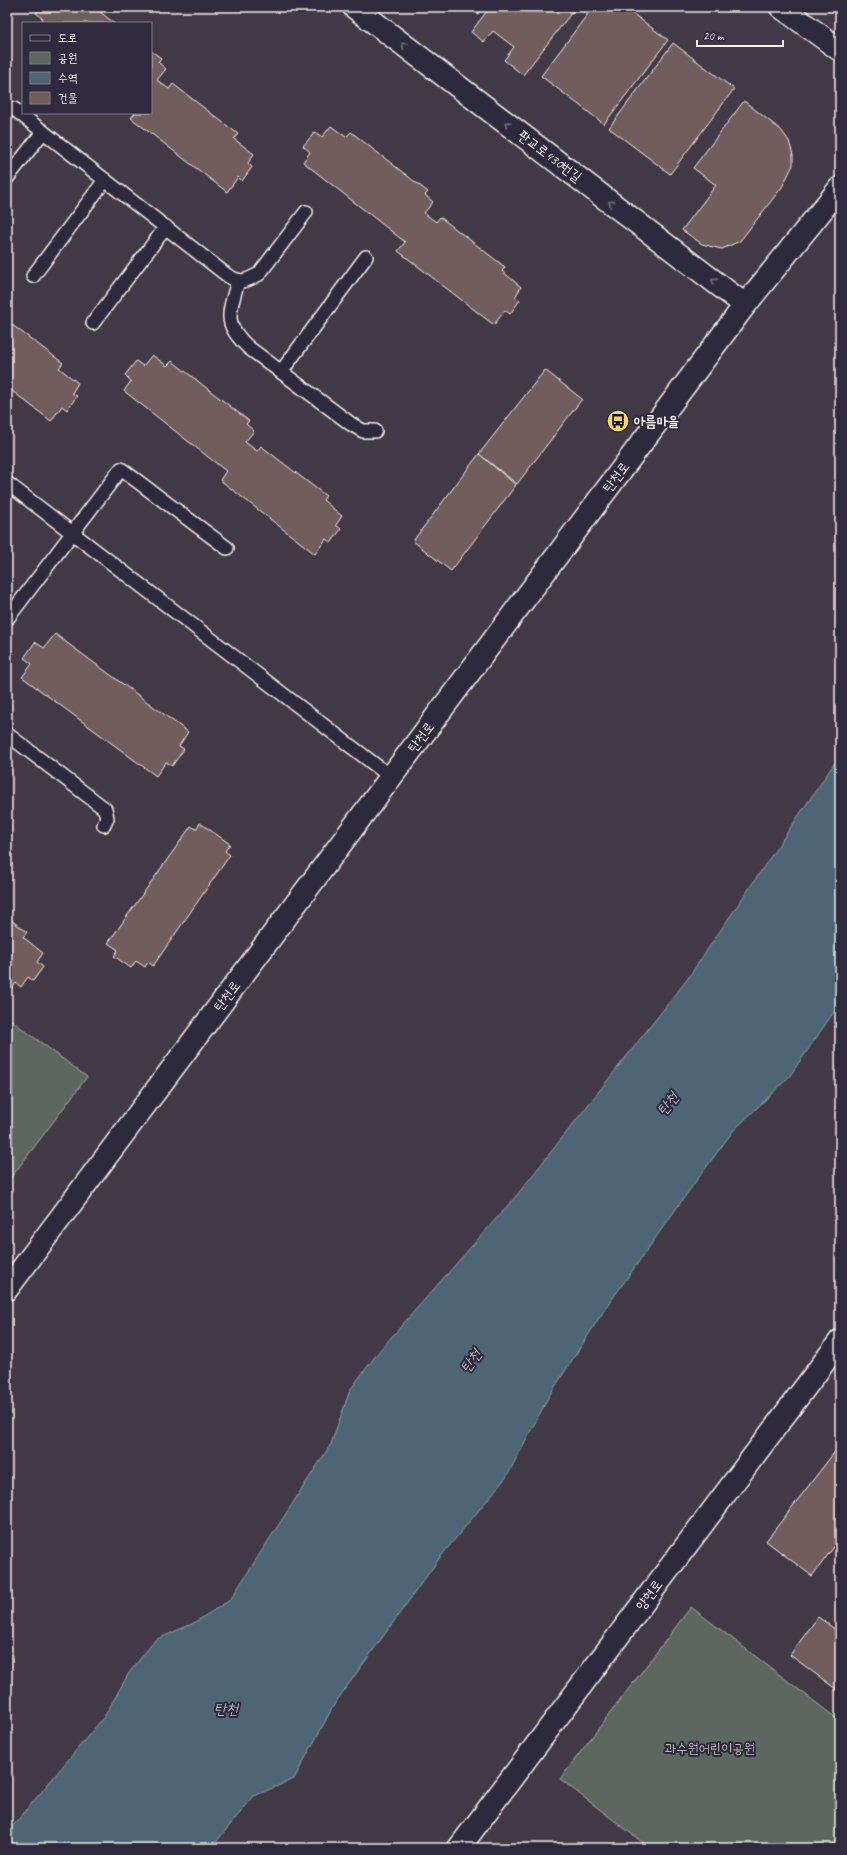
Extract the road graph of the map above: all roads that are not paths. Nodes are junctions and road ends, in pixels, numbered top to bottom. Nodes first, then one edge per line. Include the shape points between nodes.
1 (354, 7) edge
2 (781, 7) edge
3 (840, 50) edge
4 (7, 108) edge
5 (43, 132) junction
6 (7, 178) edge
7 (105, 180) junction
8 (840, 188) edge
9 (306, 212) dead end
10 (166, 227) junction
11 (366, 257) dead end
12 (33, 276) dead end
13 (238, 281) junction
14 (745, 305) junction
15 (93, 323) dead end
16 (281, 372) junction
17 (375, 431) dead end
18 (7, 483) edge
19 (73, 533) junction
20 (227, 548) dead end
21 (7, 620) edge
22 (7, 734) edge
23 (391, 777) junction
24 (104, 825) dead end
25 (7, 1289) edge
26 (840, 1341) edge
27 (459, 1848) edge

14 -> 1 main road, 판교로430번길
2 - 3 main road
4 - 5 lane via 14,109
5 - 6 lane
5 - 7 lane
7 - 10 lane
7 - 12 lane
8 - 14 main road, 탄천로
9 - 13 lane via 259,274 248,280
10 - 13 lane
10 - 15 lane
11 - 16 lane
13 - 16 lane via 229,321 235,336
14 - 23 main road, 탄천로
16 - 17 lane via 351,424 363,431
18 - 19 lane
19 - 20 lane via 121,469
19 - 21 lane
19 - 23 lane
22 - 24 lane via 105,809 107,818
23 - 25 main road, 탄천로
26 - 27 main road, 양현로

